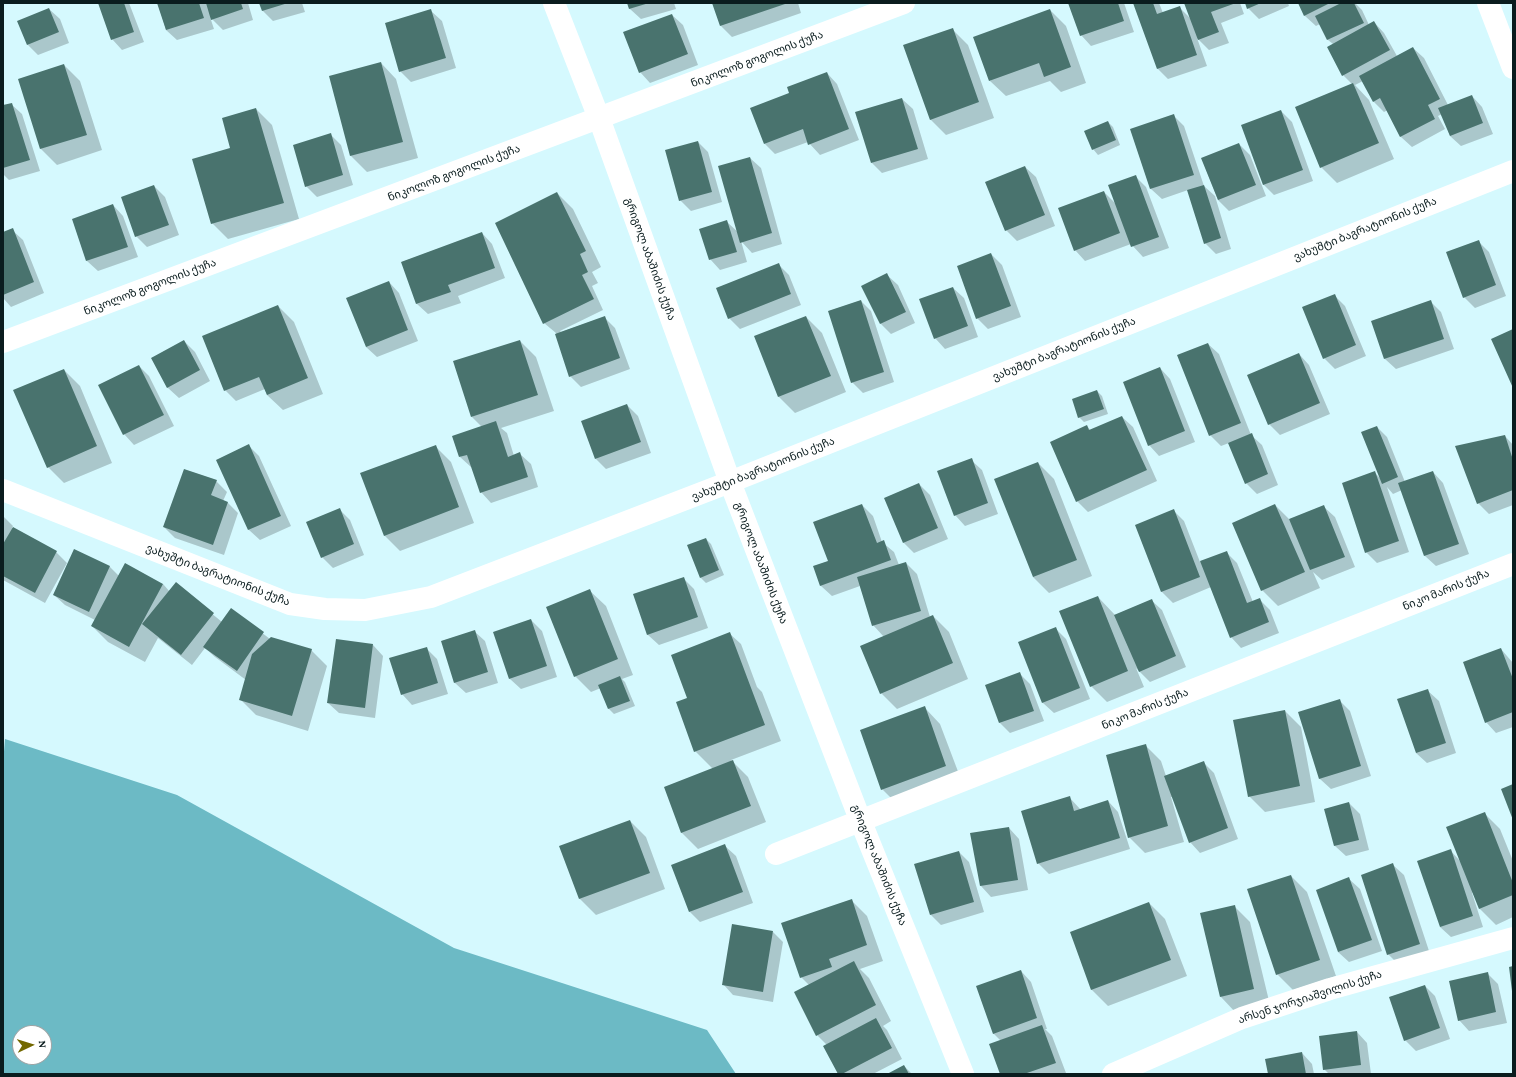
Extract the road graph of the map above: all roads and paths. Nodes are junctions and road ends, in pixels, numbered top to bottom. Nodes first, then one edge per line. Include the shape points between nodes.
1 (554, 3) edge
2 (904, 3) edge
3 (1488, 3) edge
4 (1513, 68) edge
5 (599, 118) junction
6 (1513, 170) edge
7 (3, 342) edge
8 (730, 482) junction
9 (3, 490) edge
10 (1513, 564) edge
11 (861, 822) junction
12 (776, 854) dead end
13 (1513, 938) edge
14 (963, 1074) edge
15 (1113, 1074) edge

1 - 5 street, გრიგოლ აბაშიძის ქუჩა
2 - 5 street, ნიკოლოზ გოგოლის ქუჩა
3 - 4 street
5 - 7 street, ნიკოლოზ გოგოლის ქუჩა
5 - 8 street, გრიგოლ აბაშიძის ქუჩა
6 - 8 street, ვახუშტი ბაგრატიონის ქუჩა
8 - 9 street, ვახუშტი ბაგრატიონის ქუჩა via 431,597 365,610 325,609 290,604
8 - 11 street, გრიგოლ აბაშიძის ქუჩა
10 - 11 street, ნიკო მარის ქუჩა
11 - 12 street, ნიკო მარის ქუჩა
11 - 14 street, გრიგოლ აბაშიძის ქუჩა
13 - 15 street, არსენ ჯორჯიაშვილის ქუჩა via 1330,989 1242,1018

